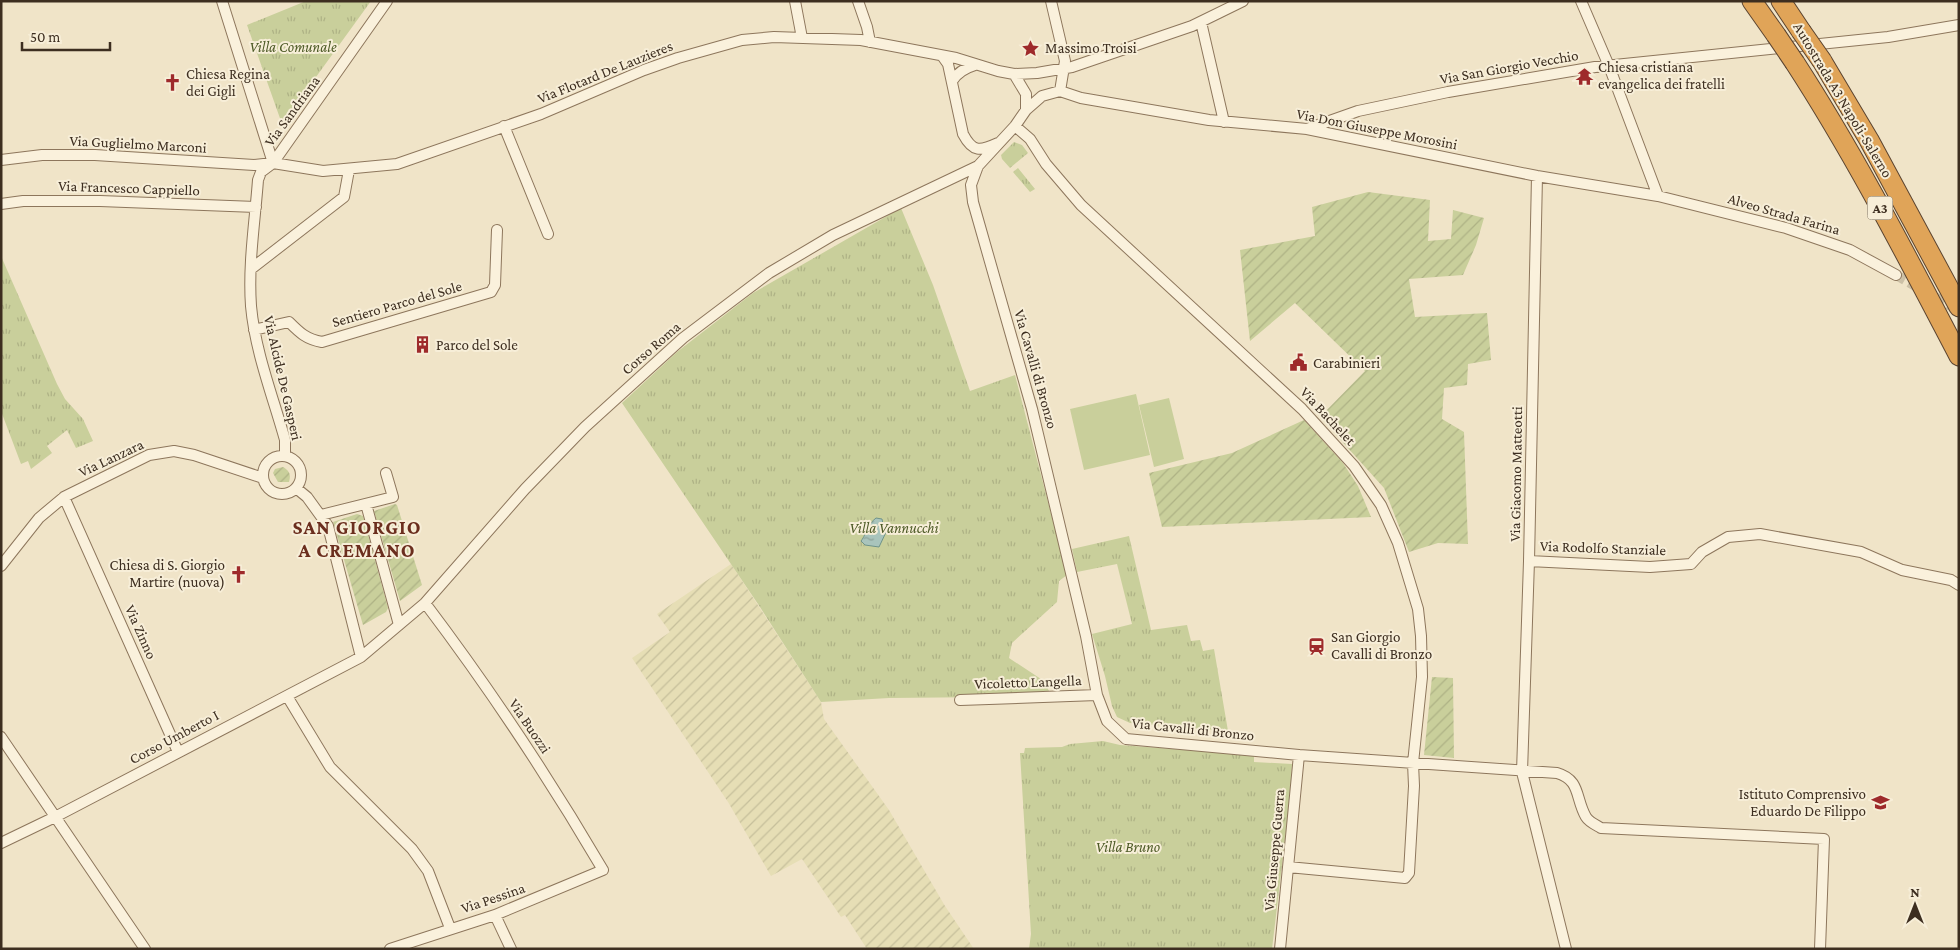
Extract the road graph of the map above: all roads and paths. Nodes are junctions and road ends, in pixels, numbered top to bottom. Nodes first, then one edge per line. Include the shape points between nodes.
1 (222, 1) edge
2 (387, 1) edge
3 (795, 1) edge
4 (858, 1) edge
5 (1052, 1) edge
6 (1243, 1) edge
7 (1581, 1) edge
8 (1752, 1) edge
9 (1781, 1) edge
10 (1201, 22) junction
11 (1959, 24) edge
12 (802, 38) junction
13 (870, 42) junction
14 (943, 57) junction
15 (978, 66) junction
16 (1609, 66) junction
17 (1064, 69) junction
18 (1014, 74) junction
19 (952, 82) junction
20 (1060, 91) junction
21 (1026, 110) junction
22 (1224, 122) junction
23 (504, 126) junction
24 (1015, 126) junction
25 (1307, 129) junction
26 (998, 143) junction
27 (1, 160) edge
28 (273, 163) junction
29 (978, 166) junction
30 (349, 170) junction
31 (1537, 176) junction
32 (1658, 196) junction
33 (1, 204) edge
34 (256, 207) junction
35 (496, 230) dead end
36 (548, 234) dead end
37 (251, 269) junction
38 (1896, 276) tunnel mouth
39 (1959, 307) edge
40 (254, 330) junction
41 (1959, 356) edge
42 (285, 456) junction
43 (386, 473) dead end
44 (263, 478) junction
45 (296, 488) junction
46 (64, 497) junction
47 (366, 504) junction
48 (322, 515) junction
49 (1529, 561) junction
50 (1, 566) edge
51 (1959, 585) edge
52 (425, 603) junction
53 (399, 624) junction
54 (361, 657) junction
55 (1097, 695) junction
56 (287, 696) junction
57 (960, 700) dead end
58 (1, 736) edge
59 (178, 752) junction
60 (1299, 755) junction
61 (1413, 763) junction
62 (1522, 772) junction
63 (55, 817) junction
64 (1, 843) edge
65 (1288, 867) junction
66 (603, 870) joint
67 (495, 915) junction
68 (450, 928) junction
69 (144, 949) edge
70 (390, 949) edge
71 (511, 949) edge
72 (1280, 949) edge
73 (1566, 949) edge
74 (1820, 949) edge

1 - 28 street
2 - 28 street, Via Sandriana
3 - 12 street
4 - 13 street
5 - 17 street via 1062,40
6 - 10 street
7 - 16 street
8 - 41 highway, Autostrada A3 Napoli-Salerno / A3, bridge via 1822,105
9 - 39 highway, Autostrada A3 Napoli-Salerno / A3, bridge via 1822,61 1869,140
10 - 17 street
10 - 22 street
11 - 16 street, Via San Giorgio Vecchio via 1888,37
12 - 13 street, Via Flotard De Lauzieres
12 - 23 street, Via Flotard De Lauzieres via 742,40 678,58
13 - 14 street, Via Flotard De Lauzieres
14 - 15 street, Via Flotard De Lauzieres
14 - 19 street
15 - 18 street
15 - 19 street via 965,69
16 - 25 street, Via San Giorgio Vecchio via 1376,107 1336,117
16 - 32 street
17 - 18 street
17 - 20 street
18 - 21 street via 1026,94
19 - 26 street via 963,134 968,143 980,150
20 - 21 street via 1042,96
20 - 22 street, Via Don Giuseppe Morosini via 1082,98
21 - 24 street
22 - 25 street, Via Don Giuseppe Morosini
23 - 30 street, Via Flotard De Lauzieres via 397,164
23 - 36 street
24 - 26 street
24 - 61 street, Via Bachelet via 1030,139 1046,164 1081,205 1302,409 1354,466 1381,505 1398,543 1418,609 1422,677
25 - 31 street, Via Don Giuseppe Morosini
26 - 29 street
27 - 28 street, Via Guglielmo Marconi via 42,155 96,155 254,165
28 - 30 street, Via Flotard De Lauzieres via 323,171
28 - 34 street, Via Alcide De Gasperi via 261,172
29 - 52 street, Corso Roma via 833,234 768,273 684,338 585,427 531,482
29 - 55 street, Via Cavalli di Bronzo via 971,185 973,202 1032,409 1078,598
30 - 37 street via 344,198
31 - 32 street, Via Don Giuseppe Morosini
31 - 49 street, Via Giacomo Matteotti
32 - 38 street, Alveo Strada Farina via 1786,228 1850,250
33 - 34 street, Via Francesco Cappiello via 100,201
34 - 37 street, Via Alcide De Gasperi
35 - 40 street, Sentiero Parco del Sole via 495,285 491,292 322,342 310,340 289,322
37 - 40 street, Via Alcide De Gasperi
40 - 42 street, Via Alcide De Gasperi via 285,440
42 - 44 street via 271,459 263,471
42 - 45 street via 293,459 301,473
43 - 47 street via 393,498
44 - 45 street via 268,488 276,493
44 - 46 street, Via Lanzara via 174,451 149,455
45 - 48 street
46 - 50 street, Via Lanzara via 39,518
46 - 59 street, Via Zinno
47 - 48 street
47 - 53 street
48 - 54 street via 328,526
49 - 51 street, Via Rodolfo Stanziale via 1650,567 1691,564 1702,552 1728,537 1760,534 1861,552 1902,570 1951,580
49 - 62 street, Via Giacomo Matteotti
52 - 53 street, Corso Roma
52 - 66 street, Via Buozzi via 548,779
53 - 54 street, Corso Roma
54 - 56 street, Corso Umberto I
55 - 57 street, Vicoletto Langella
55 - 60 street, Via Cavalli di Bronzo via 1107,721 1126,739
56 - 59 street, Corso Umberto I
56 - 68 street via 330,767 412,849 428,871
58 - 63 street
59 - 63 street, Corso Umberto I
60 - 61 street, Via Cavalli di Bronzo
60 - 65 street, Via Giuseppe Guerra
61 - 62 street, Via Cavalli di Bronzo
61 - 65 street, Via Bachelet via 1409,873 1405,878
62 - 73 street, Via Giacomo Matteotti
62 - 74 street, Via Cavalli di Bronzo via 1568,776 1586,818 1601,828 1824,839
63 - 64 street, Corso Umberto I
63 - 69 street
65 - 72 street, Via Giuseppe Guerra
66 - 67 street, Via Pessina
67 - 68 street, Via Pessina
67 - 71 street
68 - 70 street, Via Pessina

